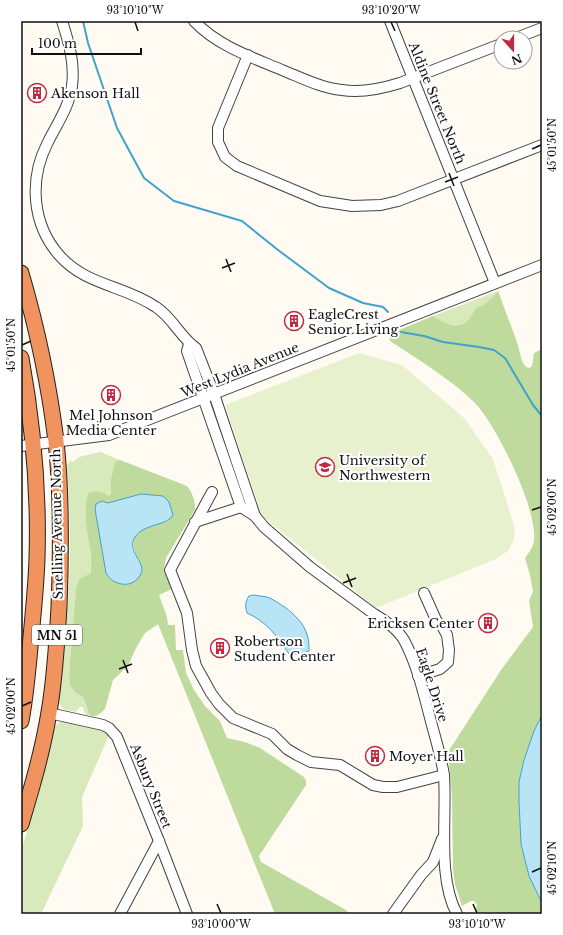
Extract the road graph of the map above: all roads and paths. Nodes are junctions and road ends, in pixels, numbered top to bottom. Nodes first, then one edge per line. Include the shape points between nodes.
1 (62, 21) edge
2 (194, 21) edge
3 (390, 21) edge
4 (493, 47) edge
5 (248, 55) junction
6 (413, 78) junction
7 (542, 145) edge
8 (454, 180) junction
9 (542, 265) edge
10 (21, 273) edge
11 (495, 283) junction
12 (189, 344) junction
13 (21, 358) edge
14 (214, 394) junction
15 (203, 398) junction
16 (56, 442) junction
17 (27, 445) edge
18 (212, 492) dead end
19 (241, 507) junction
20 (255, 516) junction
21 (195, 522) junction
22 (424, 593) dead end
23 (418, 676) junction
24 (49, 713) junction
25 (21, 721) edge
26 (444, 775) junction
27 (21, 824) edge
28 (444, 835) junction
29 (160, 841) junction
30 (433, 862) junction
31 (446, 867) junction
32 (120, 914) edge
33 (187, 914) edge
34 (393, 914) edge
35 (457, 914) edge

1 - 12 street, Eagle Drive via 70,47 72,87 66,106 42,154 35,180 35,200 44,232 58,254 76,270 158,308
2 - 5 street via 221,42
3 - 6 street, Aldine Street North
4 - 6 street
5 - 6 street via 328,88 356,92 384,88
5 - 8 street via 218,128 220,150 230,162 305,195 352,206 382,205 398,201
6 - 8 street, Aldine Street North
7 - 8 street
8 - 11 street, Aldine Street North
9 - 11 street, West Lydia Avenue
10 - 16 highway, Snelling Avenue North / MN 51 via 43,363
11 - 14 street, West Lydia Avenue
12 - 14 street, Eagle Drive via 196,348
12 - 15 street via 188,351
13 - 17 highway, Snelling Avenue North / MN 51
14 - 15 street, West Lydia Avenue
14 - 20 street, Eagle Drive
15 - 16 street, West Lydia Avenue via 109,435
15 - 19 street
16 - 17 street, West Lydia Avenue
16 - 24 highway, Snelling Avenue North / MN 51 via 60,503 60,587
17 - 25 highway, Snelling Avenue North / MN 51 via 37,523 36,591
18 - 21 street
19 - 20 street, Eagle Drive
19 - 21 street
20 - 23 street, Eagle Drive via 310,567 395,630 405,641
21 - 26 street via 170,570 187,613 196,666 219,704 234,718 272,734 287,749 310,762 340,765 373,785 397,786
22 - 23 street via 437,622 447,635 449,650 448,662 440,670
23 - 26 street, Eagle Drive
24 - 27 highway, Snelling Avenue North / MN 51
24 - 29 street, Asbury Street via 103,725 113,732 121,743
26 - 28 street, Eagle Drive
28 - 30 street, Eagle Drive
28 - 31 street, Eagle Drive
29 - 32 street
29 - 33 street, Asbury Street
30 - 31 street
30 - 34 street, Eagle Drive
31 - 35 street, Eagle Drive via 452,905

